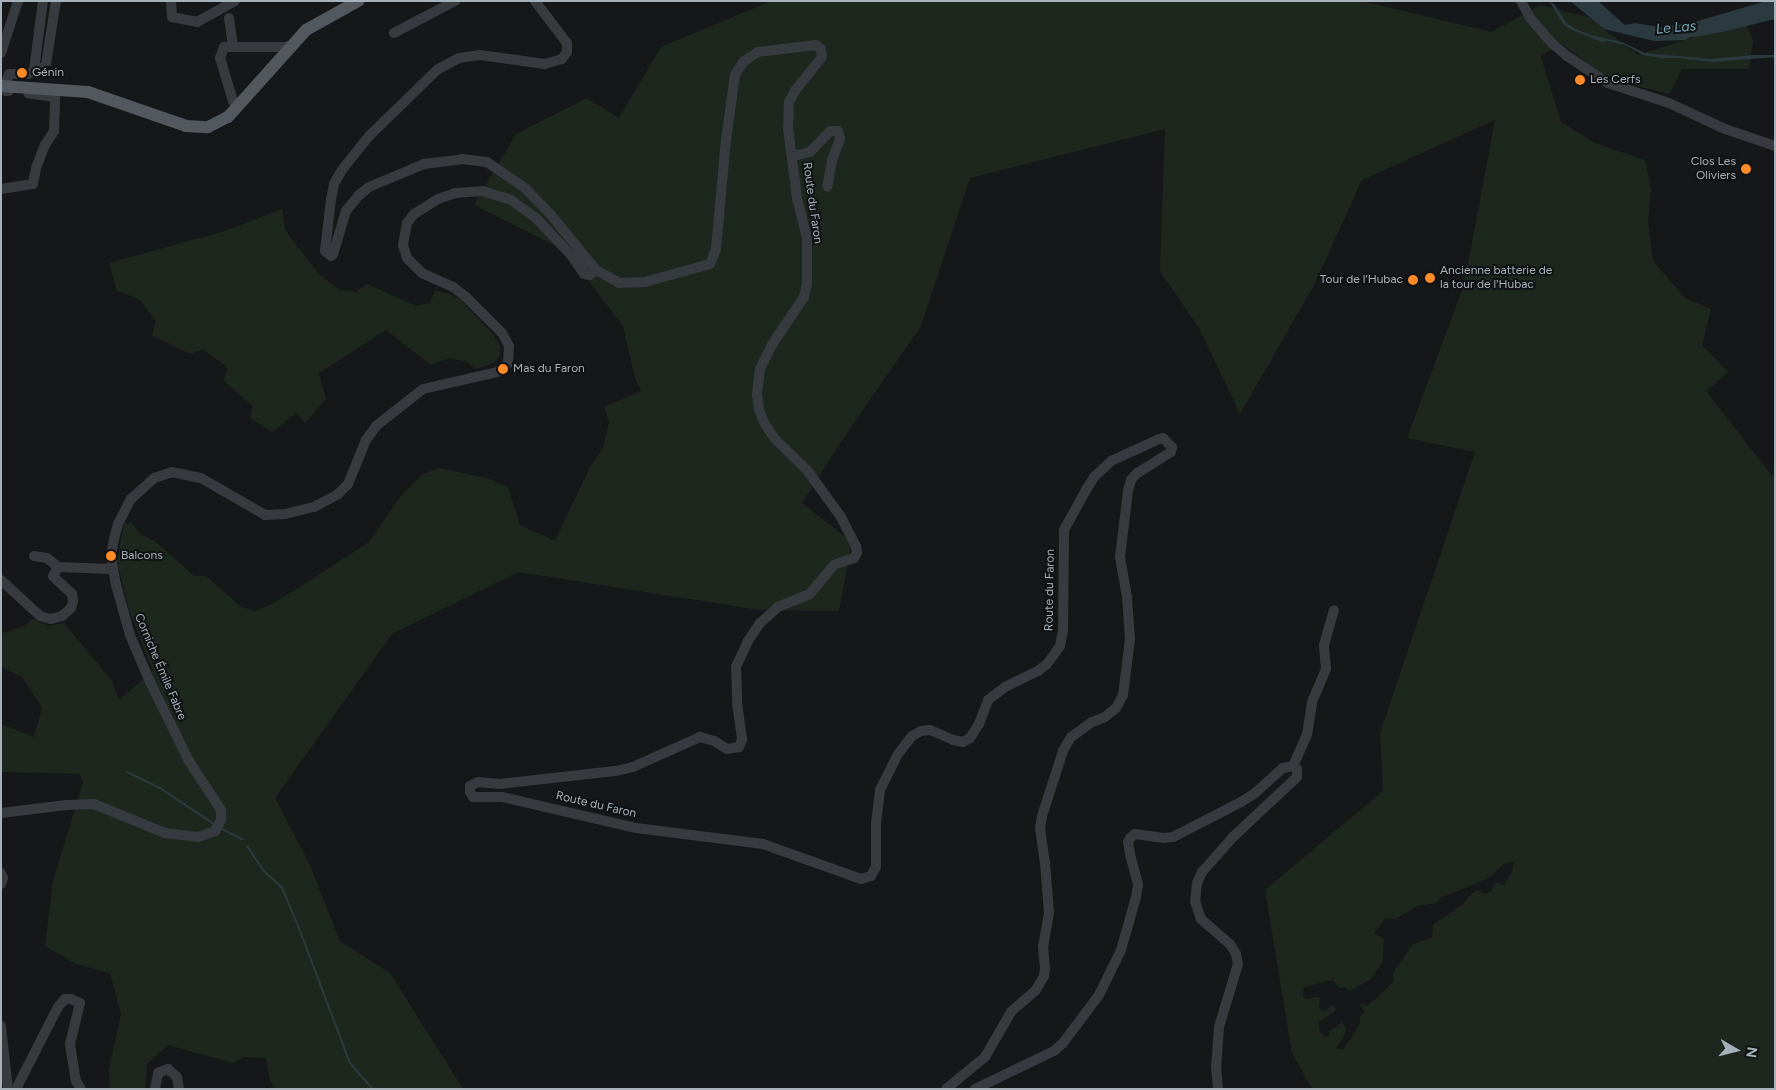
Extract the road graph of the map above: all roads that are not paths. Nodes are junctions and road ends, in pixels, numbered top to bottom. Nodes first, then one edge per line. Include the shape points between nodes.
1 (18, 1) edge
2 (43, 1) edge
3 (56, 1) edge
4 (171, 1) edge
5 (235, 1) edge
6 (358, 1) edge
7 (455, 1) edge
8 (535, 1) edge
9 (1521, 1) edge
10 (230, 18) dead end
11 (394, 33) dead end
12 (293, 45) junction
13 (233, 46) junction
14 (1, 53) edge
15 (39, 69) junction
16 (3, 86) edge
17 (238, 106) junction
18 (1775, 146) edge
19 (793, 154) junction
20 (827, 187) dead end
21 (1, 189) edge
22 (593, 266) junction
23 (34, 556) dead end
24 (58, 567) junction
25 (112, 569) junction
26 (1, 580) edge
27 (1334, 610) dead end
28 (1293, 766) junction
29 (1, 813) edge
30 (1, 873) edge
31 (1, 884) edge
32 (1, 1026) edge
33 (8, 1089) edge
34 (16, 1089) edge
35 (81, 1089) edge
36 (154, 1089) edge
37 (179, 1089) edge
38 (946, 1089) edge
39 (975, 1089) edge
40 (1218, 1089) edge

1 - 14 street
2 - 15 street
3 - 15 street via 48,58
4 - 5 street via 172,17 198,22
6 - 12 main road via 306,30
7 - 11 street
8 - 22 street via 567,43 567,52 562,59 545,64 480,55 459,58 438,69 369,136 342,170 334,184 325,251 330,256 333,254 346,211 369,187 424,164 462,159 486,162 525,188
9 - 18 street via 1530,18 1553,44 1608,83 1669,103 1722,128
10 - 13 street
12 - 13 street
12 - 17 main road
13 - 17 street via 224,47 220,58 233,101
15 - 16 street via 28,74 9,74
16 - 17 main road via 88,92 194,127 222,122
16 - 21 street via 6,91 55,97 56,123 36,168 33,184
19 - 20 street via 810,152 830,131 838,131 840,139
19 - 22 street, Route du Faron via 788,128 789,102 822,57 821,49 816,46 758,52 743,62 735,75 716,250 710,264 627,284 612,280
19 - 38 street, Route du Faron via 797,198 807,238 807,284 804,296 760,369 758,403 765,424 775,438 807,470 841,517 856,547 854,558 834,565 810,594 778,607 760,623 748,641 736,667 736,703 742,731 739,747 727,749 700,737 633,767 500,784 478,782 470,786 470,792 473,797 502,797 636,828 763,844 861,879 871,876 876,867 880,790 898,754 912,736 921,732 930,730 963,742 970,738 988,700 1047,664 1060,646 1063,630 1064,530 1101,468 1134,449 1163,438 1172,447 1171,452 1137,473 1128,491 1120,557 1130,639 1123,695 1116,708 1105,717 1071,736 1042,816 1040,828 1049,913 1042,946 1044,976 1036,990 1011,1012 985,1056
22 - 25 street, Corniche Émile Fabre via 590,276 584,274 571,254 537,219 511,200 495,194 468,191 438,199 426,206 407,223 403,245 407,258 422,274 453,287 466,297 502,333 509,346 508,363 497,372 423,389 376,426 366,440 348,484 332,498 314,507 265,515 191,475 172,472 154,478 131,499 118,524 111,556
23 - 24 street via 47,558
24 - 25 street
24 - 26 street via 53,576 72,594 73,601 71,608 62,616 51,619 40,616
25 - 29 street, Corniche Émile Fabre via 130,634 150,682 188,761 222,813 218,826 212,833 198,838 151,829 94,804
27 - 28 street via 1324,645 1326,669 1312,702 1307,734
28 - 39 street via 1283,768 1241,802 1173,837 1135,834 1130,838 1130,854 1138,884 1136,896 1116,965 1099,995 1063,1043 1054,1050
28 - 40 street via 1297,769 1297,777 1232,837 1202,872 1197,883 1195,901 1201,919 1230,944 1238,964 1220,1027 1216,1066
30 - 31 street
32 - 33 street
34 - 35 street via 65,999 80,1003 70,1044 76,1081
36 - 37 street via 158,1073 168,1069 177,1077

